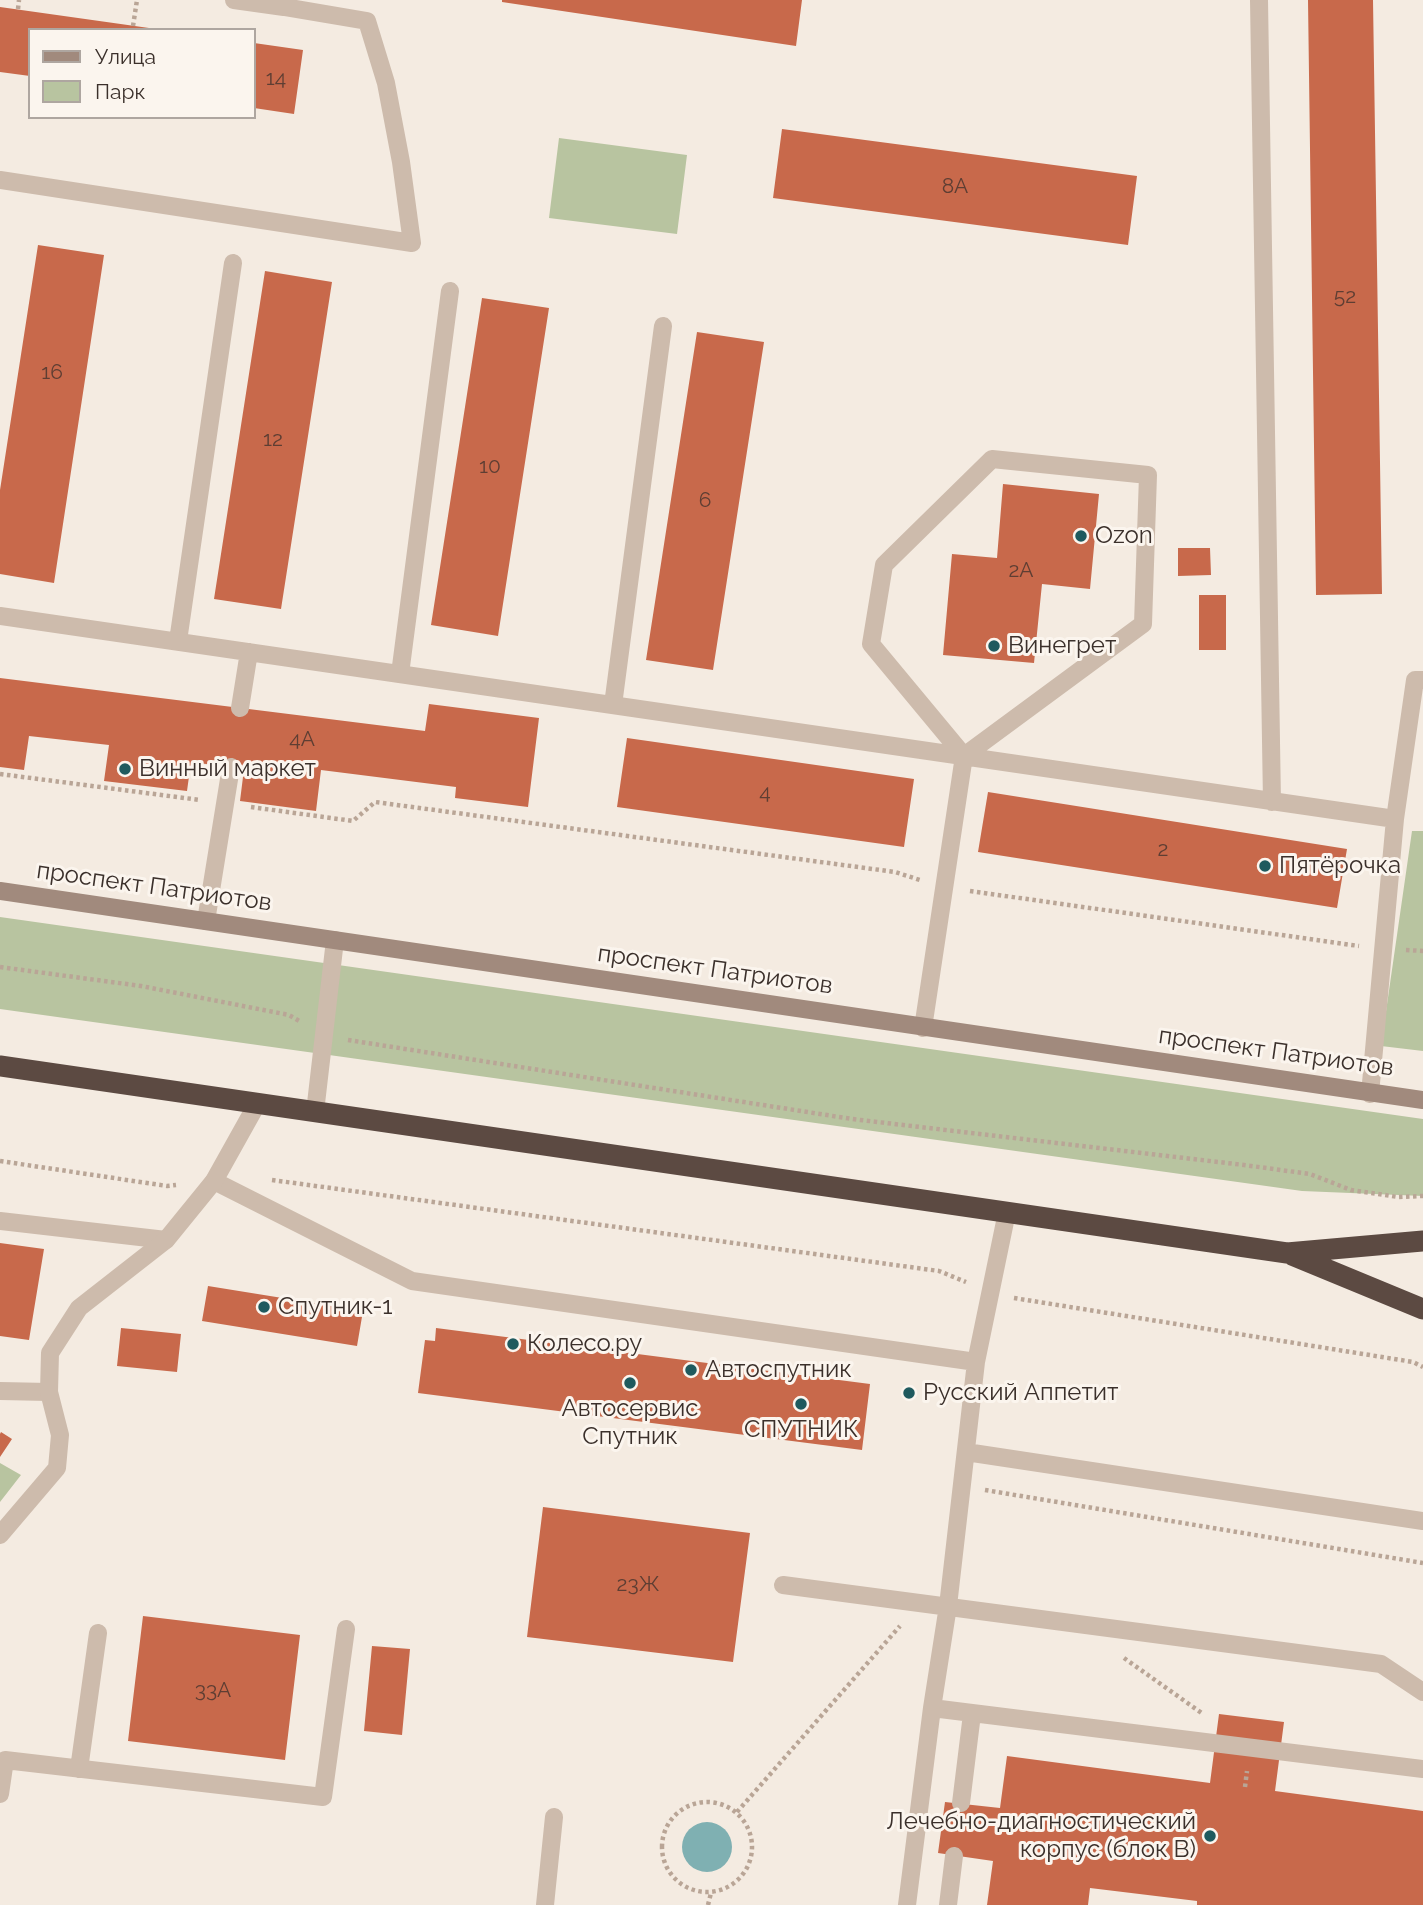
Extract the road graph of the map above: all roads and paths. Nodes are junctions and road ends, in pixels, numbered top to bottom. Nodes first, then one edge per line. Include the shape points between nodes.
1 (19, 0) edge
2 (137, 0) edge
3 (234, 0) edge
4 (1259, 0) edge
5 (285, 4) edge
6 (18, 9) dead end
7 (133, 26) dead end
8 (0, 180) edge
9 (233, 263) dead end
10 (450, 291) dead end
11 (663, 326) dead end
12 (0, 616) edge
13 (178, 641) junction
14 (249, 652) junction
15 (400, 674) junction
16 (1423, 680) edge
17 (613, 705) junction
18 (240, 708) dead end
19 (964, 756) junction
20 (231, 767) dead end
21 (0, 774) edge
22 (1272, 802) junction
23 (225, 804) junction
24 (1395, 819) junction
25 (944, 887) junction
26 (0, 891) edge
27 (206, 921) junction
28 (335, 940) junction
29 (1384, 949) junction
30 (1423, 951) edge
31 (0, 967) edge
32 (923, 1028) junction
33 (324, 1036) junction
34 (0, 1066) edge
35 (1370, 1094) junction
36 (1423, 1100) edge
37 (257, 1104) junction
38 (315, 1112) junction
39 (0, 1161) edge
40 (265, 1180) dead end
41 (214, 1181) junction
42 (1423, 1196) edge
43 (1007, 1212) junction
44 (0, 1221) edge
45 (166, 1240) junction
46 (1423, 1241) edge
47 (1287, 1253) junction
48 (990, 1293) junction
49 (1423, 1309) edge
50 (976, 1362) junction
51 (1423, 1367) edge
52 (49, 1392) junction
53 (2, 1396) edge
54 (966, 1452) junction
55 (962, 1486) junction
56 (1423, 1521) edge
57 (0, 1535) edge
58 (1423, 1563) edge
59 (783, 1585) dead end
60 (920, 1603) junction
61 (948, 1606) junction
62 (346, 1629) dead end
63 (98, 1633) dead end
64 (1119, 1654) dead end
65 (1423, 1692) edge
66 (932, 1709) junction
67 (972, 1714) junction
68 (1207, 1717) dead end
69 (1251, 1748) junction
70 (79, 1769) junction
71 (1423, 1769) edge
72 (1245, 1787) dead end
73 (0, 1794) edge
74 (961, 1803) dead end
75 (737, 1812) junction
76 (554, 1817) dead end
77 (954, 1856) dead end
78 (711, 1893) junction
79 (545, 1905) edge
80 (708, 1905) edge
81 (907, 1905) edge
82 (948, 1905) edge

1 - 6 path
2 - 7 path
3 - 5 street
4 - 22 street
5 - 8 street via 367,21 387,83 412,243
9 - 13 street
10 - 15 street
11 - 17 street
12 - 13 street
13 - 14 street
14 - 15 street
14 - 18 street
15 - 17 street
16 - 24 street via 1415,680
17 - 19 street
19 - 19 street via 1143,624 1148,475 992,459 884,565 871,644
19 - 22 street
19 - 25 street
20 - 23 street
21 - 23 path
22 - 24 street
23 - 25 path via 353,821 375,802 895,872
23 - 27 street
24 - 29 street
25 - 29 path
25 - 32 street
26 - 27 street, проспект Патриотов
27 - 28 street, проспект Патриотов
28 - 32 street, проспект Патриотов
28 - 33 street
29 - 30 path
29 - 35 street
31 - 33 path via 141,986 289,1015
32 - 35 street, проспект Патриотов
33 - 38 street
33 - 42 path via 852,1119 1244,1165 1310,1174 1351,1190
34 - 37 highway
35 - 36 street, проспект Патриотов
37 - 38 highway
37 - 41 street
38 - 43 highway
39 - 41 path via 167,1186
40 - 48 path via 939,1272
41 - 45 street
41 - 50 street via 412,1281
43 - 47 highway
43 - 48 street
44 - 45 street
45 - 52 street via 79,1308 50,1353
46 - 47 highway
47 - 49 highway
48 - 50 street
48 - 51 path
50 - 54 street
52 - 53 street
52 - 57 street via 60,1435 57,1468
54 - 55 street
54 - 56 street
55 - 58 path
55 - 61 street
59 - 60 street
60 - 61 street
60 - 75 path
61 - 65 street via 1381,1664
61 - 66 street
62 - 70 street via 323,1797
63 - 70 street
64 - 68 path
66 - 67 street
66 - 81 street
67 - 69 street
67 - 74 street
69 - 71 street
69 - 72 path
70 - 73 street via 5,1760
75 - 78 path via 753,1843 751,1861 743,1877
75 - 78 path via 721,1803 703,1801 686,1806 663,1833 661,1851 677,1882
76 - 79 street
77 - 82 street
78 - 80 path

